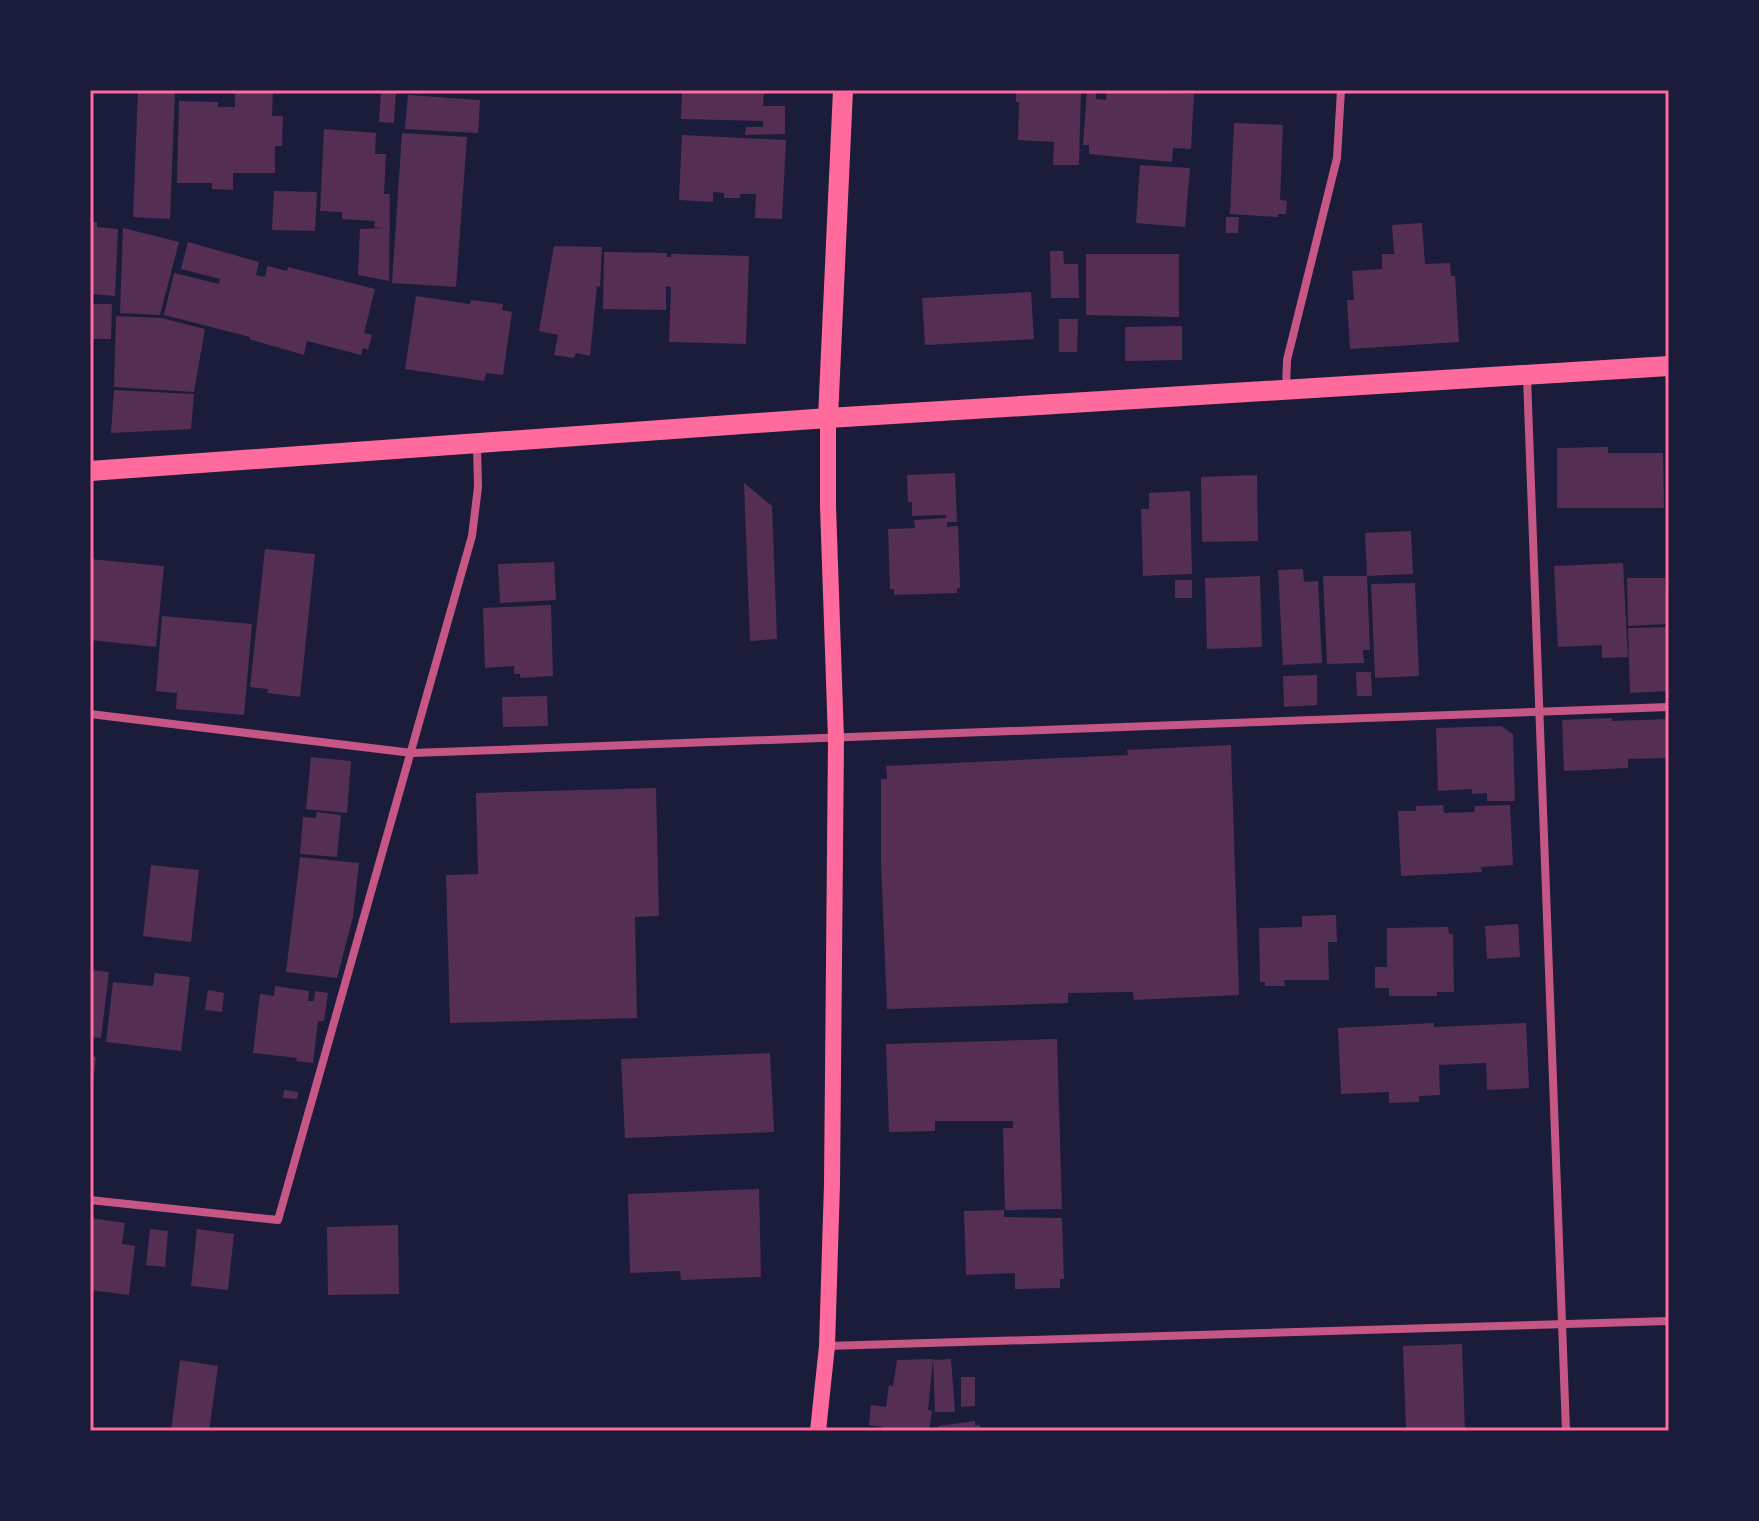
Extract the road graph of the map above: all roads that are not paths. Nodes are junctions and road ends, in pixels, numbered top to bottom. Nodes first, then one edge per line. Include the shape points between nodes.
1 (843, 90) edge
2 (1341, 90) edge
3 (1669, 366) edge
4 (1527, 375) junction
5 (1286, 389) junction
6 (828, 418) junction
7 (477, 445) junction
8 (90, 471) edge
9 (1669, 707) edge
10 (1540, 712) junction
11 (90, 714) edge
12 (836, 739) junction
13 (412, 753) junction
14 (90, 1200) edge
15 (1669, 1321) edge
16 (1562, 1325) junction
17 (827, 1346) junction
18 (818, 1431) edge
19 (1566, 1431) edge

1 - 6 main road
2 - 5 street via 1337,158 1287,360
3 - 4 main road
4 - 5 main road
4 - 10 street
5 - 6 main road
6 - 7 main road
6 - 12 main road
7 - 8 main road
7 - 13 street via 472,536
9 - 10 street
10 - 12 street
10 - 16 street
11 - 13 street
12 - 13 street
12 - 17 main road
13 - 14 street via 278,1220
15 - 16 street
16 - 17 street
16 - 19 street
17 - 18 main road

